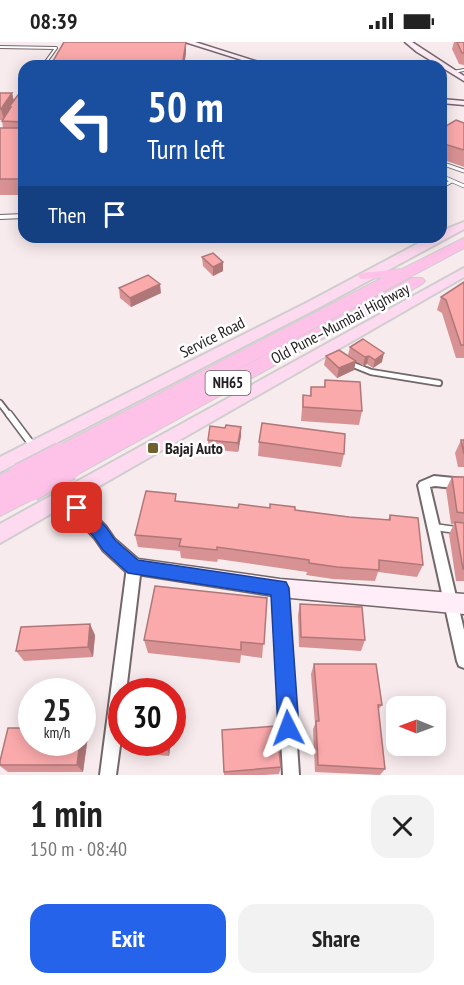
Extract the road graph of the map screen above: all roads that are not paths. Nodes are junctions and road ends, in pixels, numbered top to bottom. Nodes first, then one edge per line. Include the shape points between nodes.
1 (176, 42) edge
2 (188, 42) edge
3 (403, 42) edge
4 (408, 42) edge
5 (0, 47) edge
6 (47, 60) edge
7 (235, 60) edge
8 (248, 60) edge
9 (428, 60) edge
10 (432, 60) edge
11 (447, 70) edge
12 (464, 70) edge
13 (464, 79) edge
14 (464, 84) edge
15 (447, 165) edge
16 (464, 171) edge
17 (447, 179) edge
18 (452, 181) junction
19 (447, 184) edge
20 (464, 186) edge
21 (18, 216) edge
22 (0, 217) edge
23 (464, 225) edge
24 (447, 234) edge
25 (464, 242) edge
26 (429, 243) edge
27 (464, 256) edge
28 (463, 274) edge
29 (366, 276) junction
30 (419, 281) junction
31 (347, 361) edge
32 (439, 383) dead end
33 (0, 403) edge
34 (34, 447) junction
35 (0, 465) edge
36 (25, 482) junction
37 (464, 484) edge
38 (0, 486) edge
39 (66, 497) junction
40 (0, 506) edge
41 (434, 527) junction
42 (464, 531) edge
43 (0, 534) edge
44 (134, 567) junction
45 (280, 588) junction
46 (457, 603) edge
47 (464, 661) edge
48 (108, 775) edge
49 (291, 775) edge

1 - 7 street
2 - 8 street
3 - 9 street
4 - 10 street
5 - 6 lane via 56,48
11 - 12 lane
11 - 13 street
11 - 14 street
15 - 16 lane
17 - 18 lane
18 - 19 lane
18 - 20 lane
21 - 22 lane
23 - 24 main road, Service Road
25 - 30 highway, NH65
26 - 29 main road, Service Road
27 - 30 highway, NH65
28 - 30 main road
29 - 30 highway
29 - 34 main road, Service Road
30 - 36 highway, Old Pune–Mumbai Highway / NH65, bridge
30 - 39 main road via 333,352
31 - 32 lane via 363,371
33 - 34 lane
34 - 35 main road, Service Road
34 - 39 street
36 - 38 highway, Old Pune–Mumbai Highway / NH65
36 - 40 highway, Old Pune–Mumbai Highway / NH65
37 - 41 street via 434,481 424,485
39 - 43 main road
39 - 44 street
41 - 42 lane
41 - 46 street
44 - 45 street
44 - 48 street
45 - 46 street
45 - 49 street
46 - 47 street

